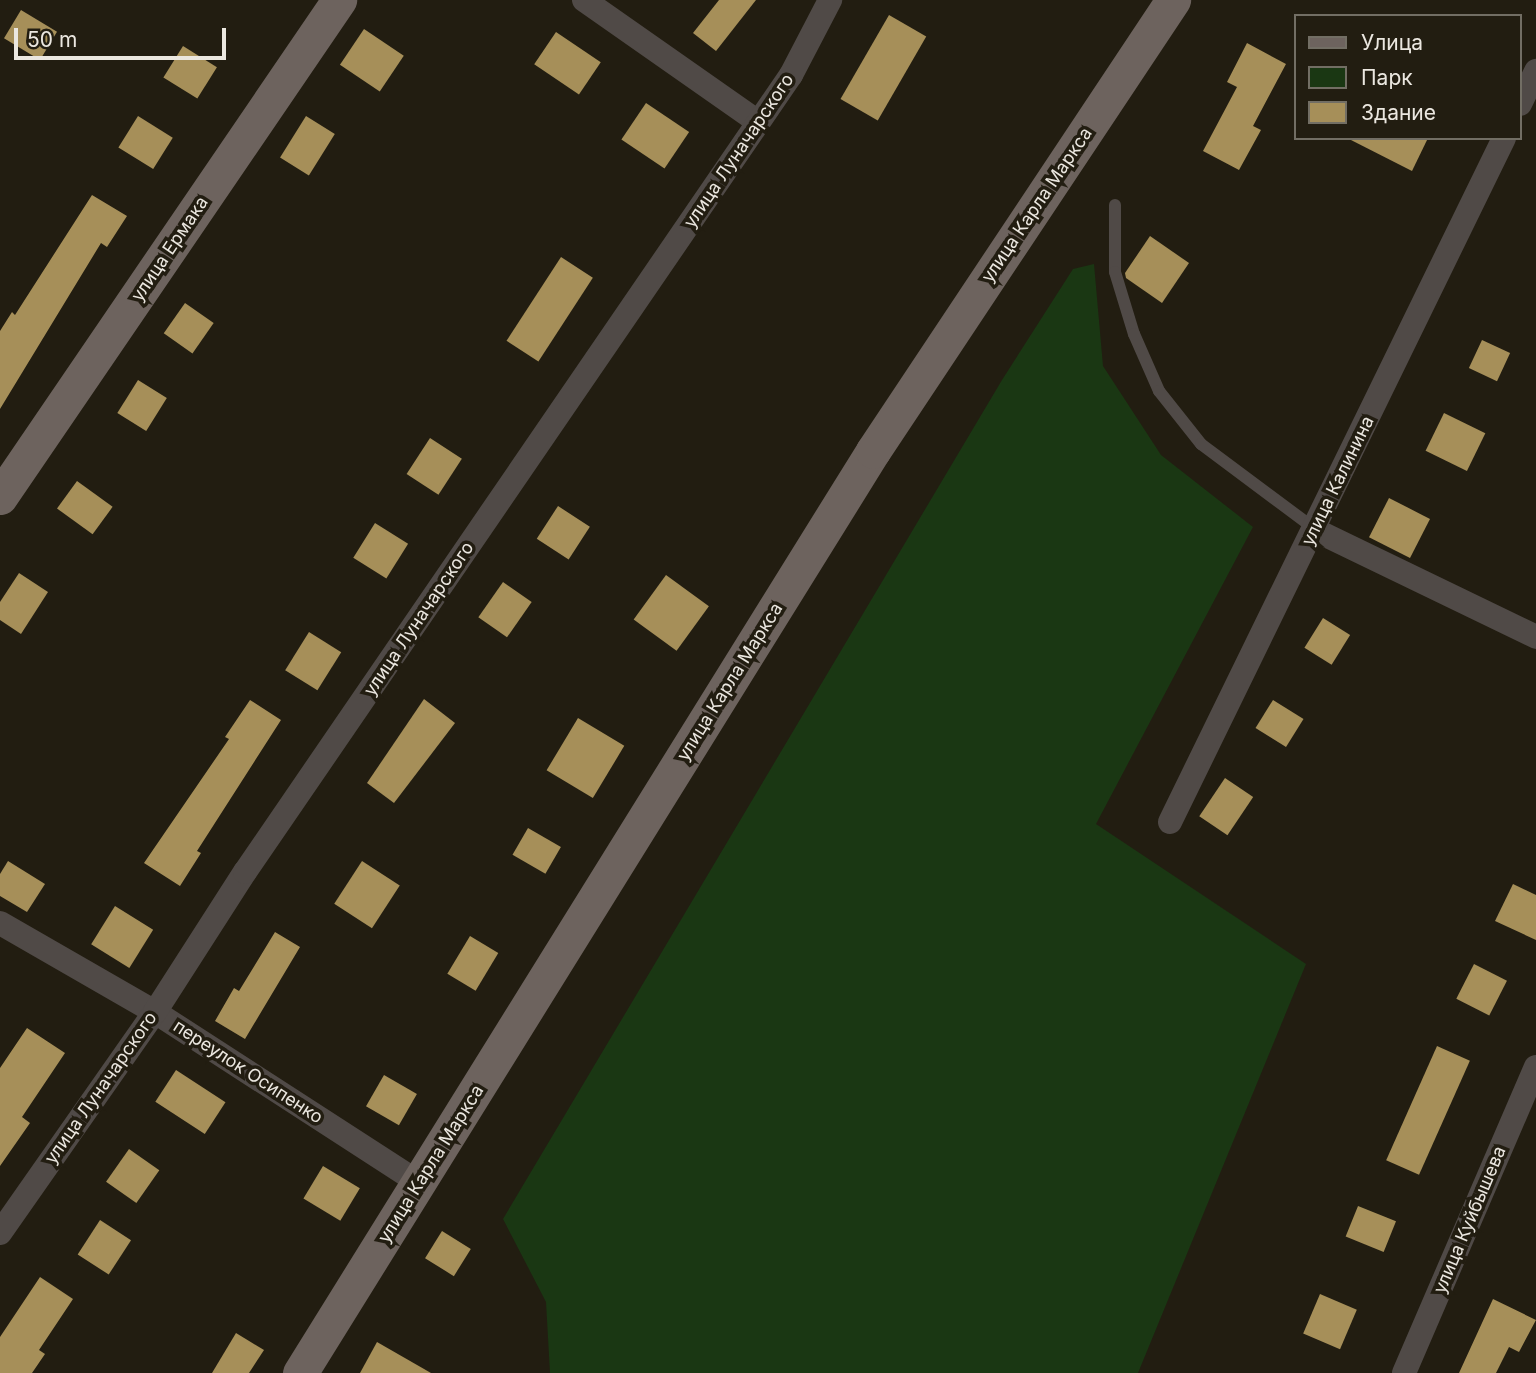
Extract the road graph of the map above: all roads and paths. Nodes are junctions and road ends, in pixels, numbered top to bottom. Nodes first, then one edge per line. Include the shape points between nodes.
1 (340, 0) edge
2 (583, 0) edge
3 (830, 0) edge
4 (1173, 0) edge
5 (1536, 71) edge
6 (1522, 100) edge
7 (758, 122) junction
8 (1503, 140) edge
9 (1115, 205) dead end
10 (0, 497) edge
11 (1315, 530) junction
12 (1536, 637) edge
13 (1170, 822) dead end
14 (0, 923) edge
15 (155, 1012) junction
16 (1536, 1067) edge
17 (419, 1184) junction
18 (0, 1233) edge
19 (300, 1373) edge
20 (1404, 1373) edge

1 - 10 main road, улица Ермака
2 - 7 street
3 - 7 street, улица Луначарского via 791,75
4 - 17 main road, улица Карла Маркса via 873,451
5 - 6 street
7 - 15 street, улица Луначарского via 253,861
8 - 11 street, улица Калинина
9 - 11 lane via 1115,272 1134,334 1159,391 1201,444
11 - 12 street
11 - 13 street, улица Калинина
14 - 15 street, переулок Осипенко
15 - 17 street, переулок Осипенко
15 - 18 street, улица Луначарского
16 - 20 street, улица Куйбышева
17 - 19 main road, улица Карла Маркса

